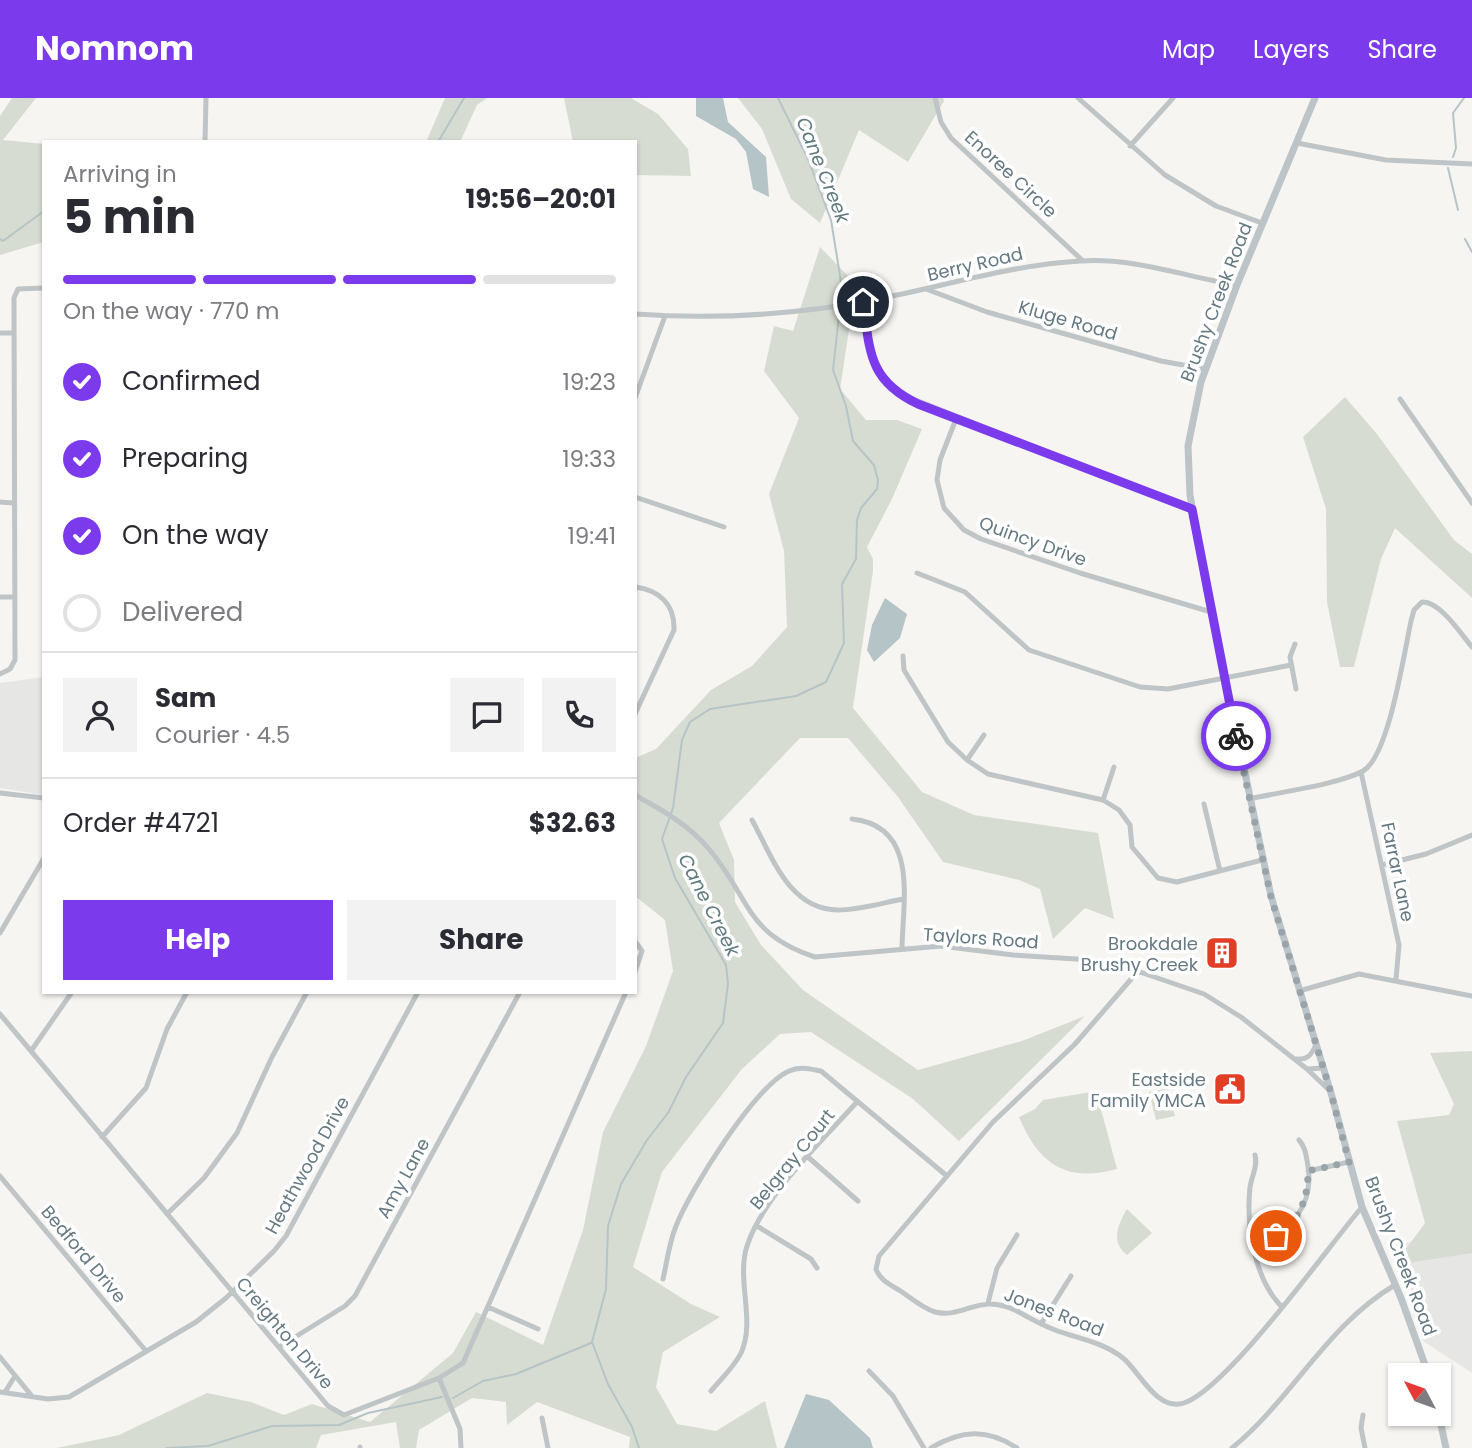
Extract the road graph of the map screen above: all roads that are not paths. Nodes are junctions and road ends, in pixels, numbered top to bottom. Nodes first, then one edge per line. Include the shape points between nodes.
1 (206, 98) edge
2 (935, 98) edge
3 (1077, 98) edge
4 (1173, 98) edge
5 (1315, 98) edge
6 (205, 140) edge
7 (1297, 143) junction
8 (1130, 146) junction
9 (1472, 164) edge
10 (1262, 223) junction
11 (1083, 261) junction
12 (1237, 285) junction
13 (42, 288) edge
14 (926, 289) junction
15 (863, 302) junction
16 (637, 314) edge
17 (665, 316) junction
18 (0, 333) edge
19 (14, 333) junction
20 (1205, 369) junction
21 (637, 393) edge
22 (1400, 399) dead end
23 (956, 419) junction
24 (637, 498) edge
25 (0, 502) edge
26 (13, 503) junction
27 (1472, 503) edge
28 (1192, 509) junction
29 (724, 527) dead end
30 (917, 573) dead end
31 (637, 587) edge
32 (0, 597) edge
33 (13, 597) junction
34 (1211, 612) junction
35 (1295, 643) dead end
36 (1472, 647) edge
37 (903, 656) dead end
38 (1291, 665) junction
39 (0, 674) edge
40 (1225, 679) junction
41 (1296, 689) dead end
42 (637, 710) edge
43 (985, 735) dead end
44 (967, 760) junction
45 (1114, 767) dead end
46 (1362, 772) junction
47 (0, 793) edge
48 (637, 796) edge
49 (42, 799) edge
50 (1248, 799) junction
51 (1103, 800) junction
52 (1204, 804) dead end
53 (852, 819) dead end
54 (752, 820) dead end
55 (1472, 835) edge
56 (1262, 860) junction
57 (42, 862) edge
58 (1382, 865) junction
59 (1220, 871) junction
60 (903, 900) junction
61 (0, 933) edge
62 (637, 945) edge
63 (902, 947) junction
64 (637, 965) edge
65 (1139, 970) junction
66 (1396, 979) junction
67 (1298, 991) junction
68 (71, 994) edge
69 (186, 994) edge
70 (306, 994) edge
71 (417, 994) edge
72 (519, 994) edge
73 (625, 994) edge
74 (1472, 996) edge
75 (0, 1014) edge
76 (1316, 1045) junction
77 (30, 1051) junction
78 (1295, 1059) junction
79 (1323, 1068) junction
80 (1307, 1069) junction
81 (1331, 1093) junction
82 (857, 1102) junction
83 (102, 1137) junction
84 (1299, 1140) dead end
85 (1255, 1155) dead end
86 (808, 1157) junction
87 (1349, 1162) junction
88 (1308, 1171) junction
89 (0, 1176) edge
90 (947, 1177) junction
91 (858, 1201) dead end
92 (1362, 1207) junction
93 (167, 1214) junction
94 (757, 1226) junction
95 (1017, 1236) dead end
96 (1254, 1243) junction
97 (817, 1268) dead end
98 (1071, 1276) dead end
99 (663, 1279) dead end
100 (1395, 1284) junction
101 (232, 1292) junction
102 (988, 1303) junction
103 (1281, 1306) junction
104 (488, 1307) junction
105 (1041, 1324) junction
106 (538, 1329) dead end
107 (279, 1347) junction
108 (146, 1351) junction
109 (0, 1357) edge
110 (1424, 1363) edge
111 (869, 1371) dead end
112 (15, 1376) junction
113 (439, 1378) junction
114 (711, 1391) dead end
115 (3, 1392) edge
116 (32, 1396) junction
117 (1363, 1415) dead end
118 (542, 1418) dead end
119 (1441, 1426) edge
120 (461, 1448) edge
121 (548, 1448) edge
122 (924, 1448) edge
123 (931, 1448) edge
124 (1017, 1448) edge
125 (1232, 1448) edge
126 (1366, 1448) edge
127 (1446, 1448) edge

1 - 6 street
2 - 11 street, Enoree Circle via 951,138
3 - 8 street
4 - 8 street
5 - 7 main road, Brushy Creek Road
7 - 9 street via 1386,160
7 - 10 main road, Brushy Creek Road
8 - 10 street via 1193,193
10 - 12 main road, Brushy Creek Road
11 - 12 street, Berry Road via 1146,266
11 - 14 street, Berry Road via 1026,266
12 - 20 main road, Brushy Creek Road
13 - 19 street via 16,290
14 - 15 street, Berry Road
14 - 20 street, Kluge Road via 986,312
15 - 17 street, Berry Road via 752,317
15 - 23 street via 871,356 883,380 906,398
16 - 17 street, Berry Road
17 - 21 street
18 - 19 street
19 - 26 street
20 - 28 main road, Brushy Creek Road via 1188,446
22 - 27 street
23 - 28 street
23 - 34 street, Quincy Drive via 937,480 944,508 964,530 1080,573
24 - 29 street
25 - 26 street
26 - 33 street
28 - 34 main road, Brushy Creek Road
30 - 40 street via 965,592 1017,642 1043,656 1148,689
31 - 42 street via 663,598 675,621
32 - 33 street
33 - 39 street via 15,660
34 - 40 main road, Brushy Creek Road
35 - 38 street
36 - 46 street via 1430,603 1422,602 1412,618 1381,749
37 - 44 street via 910,681 948,742
38 - 40 street
38 - 41 street
40 - 50 main road, Brushy Creek Road
43 - 44 street
44 - 51 street via 988,774
45 - 51 street
46 - 50 street
46 - 58 street, Farrar Lane
47 - 49 street
48 - 63 street, Taylors Road via 677,819 706,846 754,918 779,944 815,957
50 - 56 main road, Brushy Creek Road
51 - 59 street via 1119,810 1130,825 1132,847 1158,878 1177,882
52 - 59 street
53 - 60 street via 865,821 897,847 904,868
54 - 60 street via 785,881 808,902 839,910
55 - 58 street
56 - 59 street
56 - 67 main road, Brushy Creek Road
57 - 61 street
58 - 66 street, Farrar Lane via 1400,950
60 - 63 street
62 - 64 street via 642,951
63 - 65 street, Taylors Road via 1097,959
65 - 78 street, Taylors Road via 1221,1003
65 - 90 street, Jones Road via 1074,1044 1000,1114
66 - 67 street via 1351,975
66 - 74 street
67 - 76 main road, Brushy Creek Road
68 - 77 street
69 - 83 street via 167,1029 146,1088
70 - 93 street via 237,1133 204,1178
71 - 101 street, Heathwood Drive via 286,1236
72 - 107 street, Amy Lane via 355,1296
73 - 104 street, Creighton Drive
75 - 77 street, Creighton Drive
76 - 78 street via 1304,1060
76 - 79 main road, Brushy Creek Road
77 - 83 street, Creighton Drive
78 - 80 street, Taylors Road
79 - 80 street
79 - 81 main road, Brushy Creek Road
80 - 81 street, Taylors Road
81 - 87 main road, Brushy Creek Road
82 - 86 street, Belgray Court
82 - 90 street
82 - 99 street via 821,1071 806,1068 789,1071 767,1088 690,1195 675,1229
83 - 93 street, Creighton Drive
84 - 88 street
85 - 96 street via 1250,1193
86 - 91 street
86 - 94 street, Belgray Court
87 - 88 street
87 - 92 main road, Brushy Creek Road
88 - 96 street via 1307,1196 1296,1219 1276,1236
89 - 108 street, Bedford Drive
90 - 102 street, Jones Road via 878,1258 877,1272 933,1311
92 - 100 main road, Brushy Creek Road
92 - 103 street, Jones Road
93 - 101 street, Creighton Drive
94 - 97 street via 811,1259
94 - 114 street, Belgray Court via 743,1259 742,1351
95 - 102 street via 997,1268
96 - 103 street via 1260,1278
98 - 105 street
100 - 110 main road, Brushy Creek Road
100 - 125 street via 1357,1310 1291,1389
101 - 107 street, Creighton Drive
101 - 108 street, Heathwood Drive via 196,1322
102 - 105 street, Jones Road
103 - 105 street, Jones Road via 1214,1381 1177,1404 1159,1397 1115,1352
104 - 106 street
104 - 113 street, Creighton Drive via 463,1363
107 - 113 street, Creighton Drive via 328,1406 341,1415
108 - 116 street, Heathwood Drive via 69,1397
109 - 112 street
111 - 122 street via 893,1396
112 - 115 street
112 - 116 street
113 - 120 street via 460,1429
115 - 116 street, Heathwood Drive
117 - 126 street
118 - 121 street
119 - 127 main road
123 - 124 street via 954,1436 978,1433

